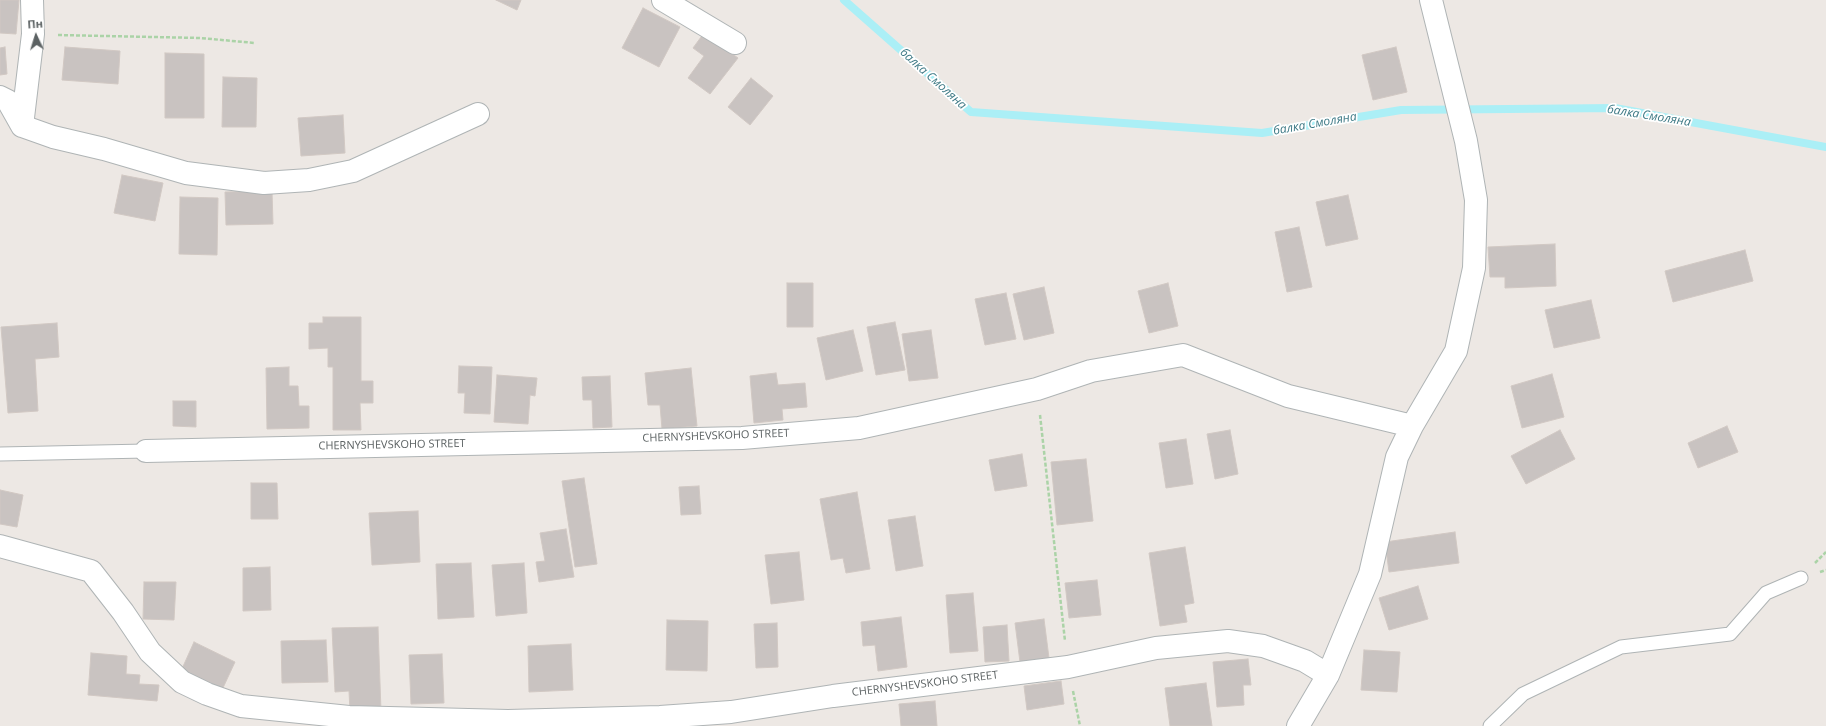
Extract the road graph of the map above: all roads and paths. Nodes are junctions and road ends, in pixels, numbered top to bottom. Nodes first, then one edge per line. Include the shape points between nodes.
1 (32, 0) edge
2 (663, 0) edge
3 (1431, 0) edge
4 (33, 34) junction
5 (255, 43) dead end
6 (735, 43) dead end
7 (0, 97) edge
8 (478, 114) dead end
9 (22, 126) junction
10 (1037, 389) junction
11 (1412, 426) junction
12 (146, 451) joint
13 (0, 454) edge
14 (0, 546) edge
15 (1801, 578) dead end
16 (1068, 667) junction
17 (1328, 675) junction
18 (1080, 726) edge
19 (1298, 726) edge
20 (1490, 726) edge

1 - 4 street
2 - 6 street
3 - 11 street via 1466,141 1476,200 1474,268 1456,351
4 - 5 path via 200,38
4 - 9 street
7 - 9 street via 8,101
8 - 9 street via 353,171 310,180 264,183 186,173 53,137
10 - 11 street, CHERNYSHEVSKOHO STREET via 1091,371 1183,355 1288,396
10 - 12 street, CHERNYSHEVSKOHO STREET via 859,428 742,438
10 - 16 path
11 - 17 street via 1397,457 1370,574
12 - 13 lane, CHERNYSHEVSKOHO STREET
14 - 16 street, CHERNYSHEVSKOHO STREET via 91,572 123,612 150,652 182,682 206,694 241,706 349,717 508,721 660,717 731,712 841,695
15 - 20 lane via 1766,593 1730,634 1621,647 1523,694
16 - 17 street, CHERNYSHEVSKOHO STREET via 1156,648 1228,641 1263,646 1305,661
16 - 18 path
17 - 19 street

